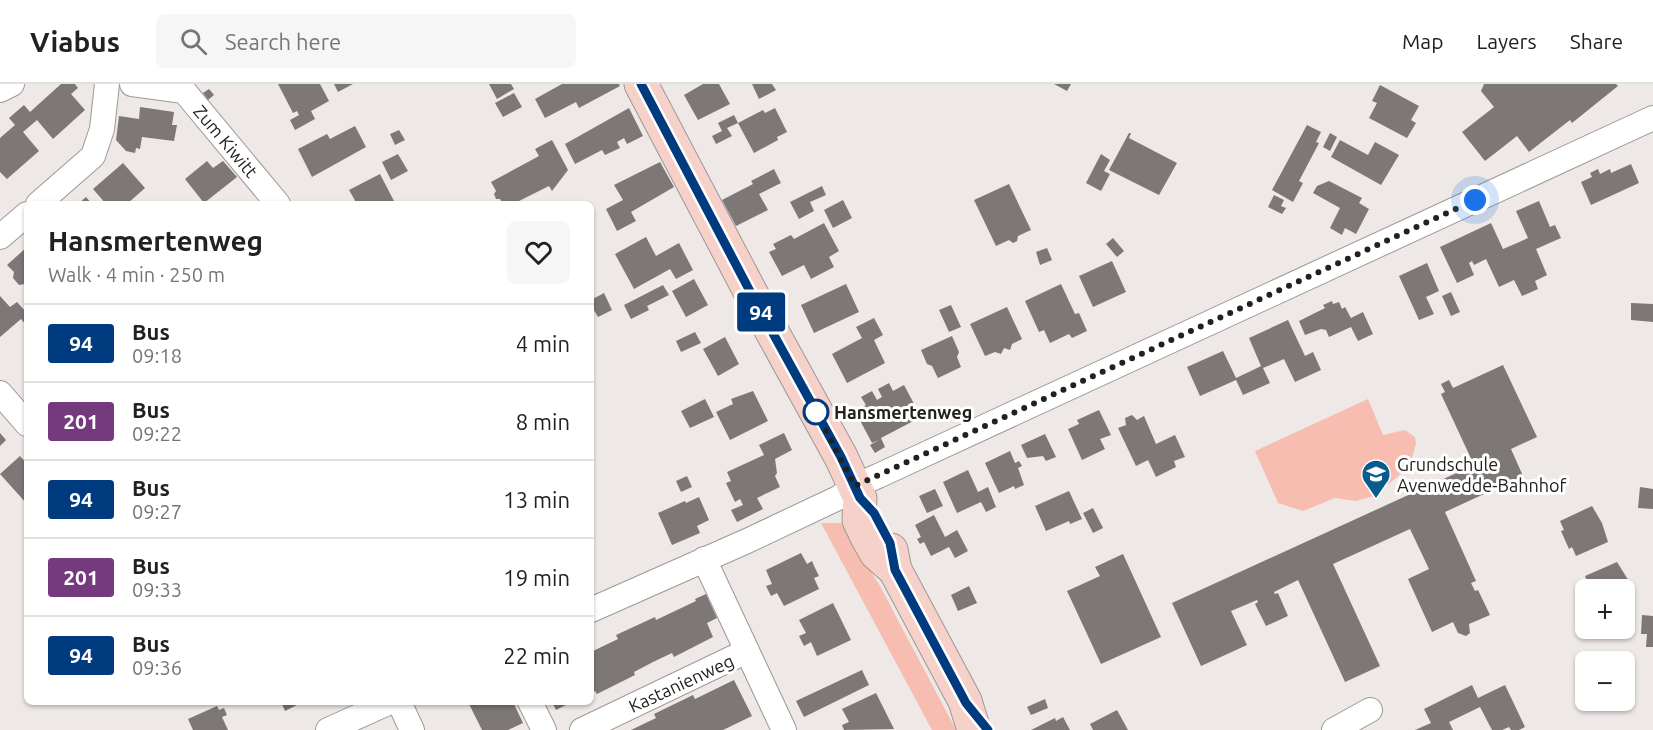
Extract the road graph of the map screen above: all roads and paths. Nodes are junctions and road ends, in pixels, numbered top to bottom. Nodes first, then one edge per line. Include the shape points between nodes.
1 (12, 84) edge
2 (107, 84) edge
3 (132, 84) edge
4 (641, 84) edge
5 (0, 90) edge
6 (1653, 117) edge
7 (41, 201) edge
8 (276, 201) edge
9 (24, 217) edge
10 (0, 237) edge
11 (0, 393) edge
12 (24, 421) edge
13 (857, 492) junction
14 (704, 560) junction
15 (594, 609) edge
16 (747, 651) junction
17 (383, 705) edge
18 (400, 705) edge
19 (532, 705) edge
20 (1370, 710) dead end
21 (970, 716) edge
22 (328, 730) edge
23 (412, 730) edge
24 (544, 730) edge
25 (582, 730) edge
26 (784, 730) edge
27 (988, 730) edge
28 (1334, 730) edge

1 - 5 street
2 - 7 street via 102,129 93,156
3 - 8 street, Zum Kiwitt via 184,91
4 - 13 street
6 - 13 street
9 - 10 street
11 - 12 street
13 - 14 street
13 - 21 street via 890,543 895,570
14 - 15 street
14 - 16 street, Kastanienweg
16 - 25 street, Kastanienweg
16 - 26 street, Kastanienweg
17 - 22 street
18 - 23 street
19 - 24 street
20 - 28 street
21 - 27 street

